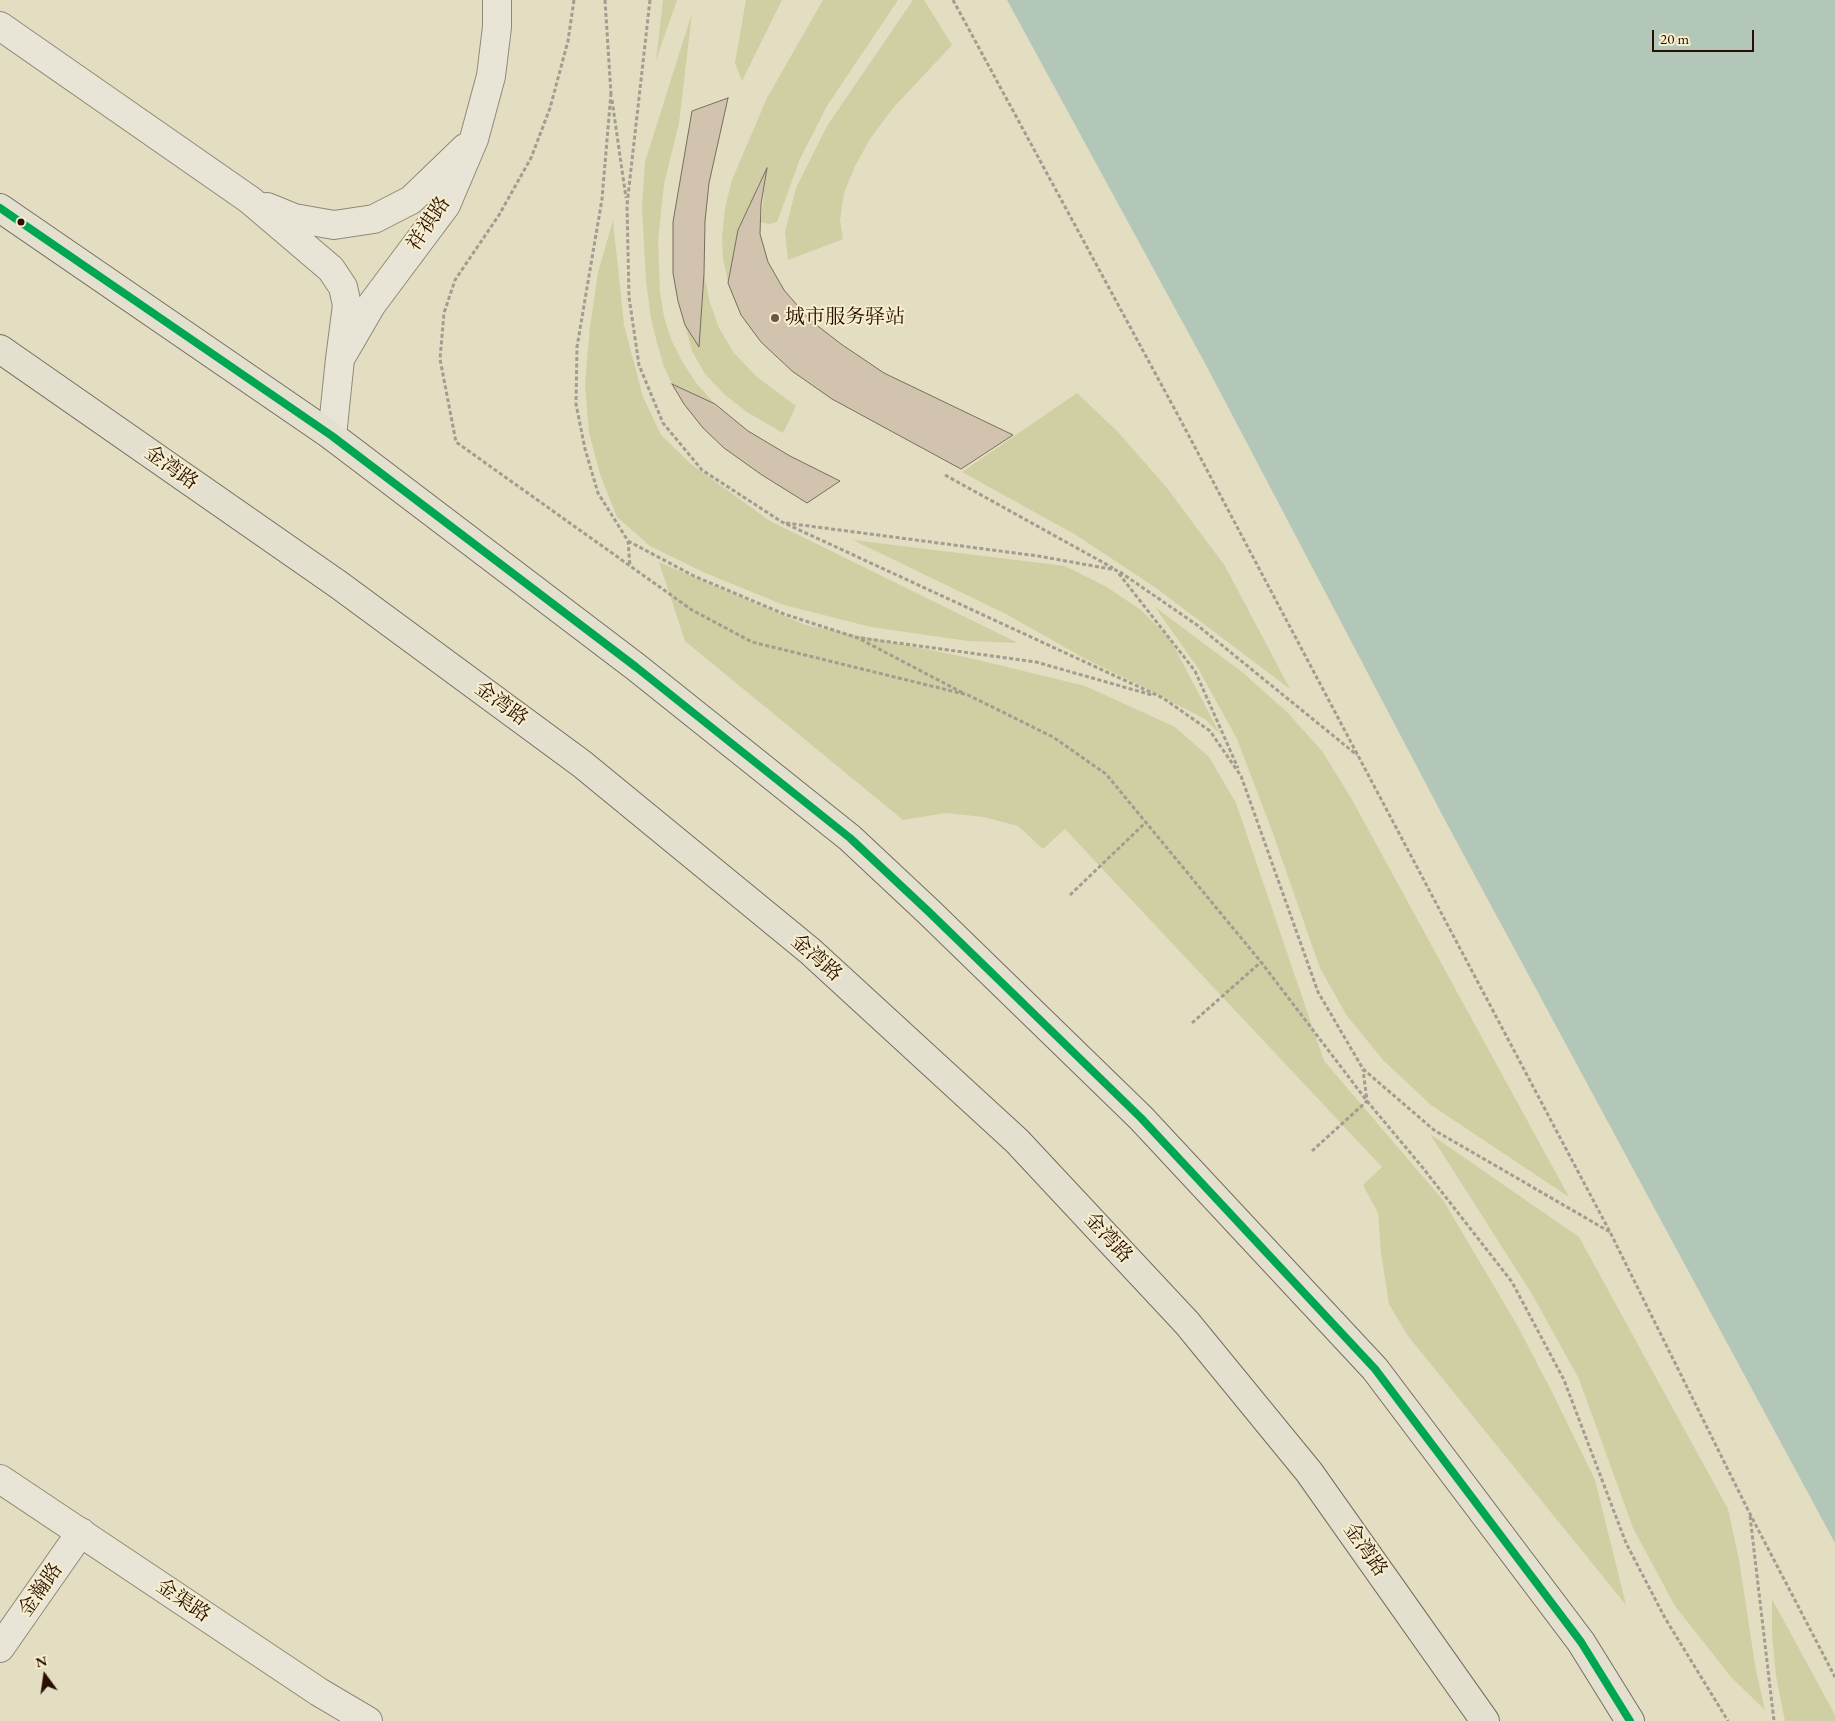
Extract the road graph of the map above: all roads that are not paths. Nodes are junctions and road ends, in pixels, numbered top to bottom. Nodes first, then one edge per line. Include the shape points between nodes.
1 (497, 0) edge
2 (0, 26) edge
3 (474, 139) junction
4 (250, 200) junction
5 (0, 208) edge
6 (0, 349) edge
7 (340, 359) junction
8 (332, 436) junction
9 (0, 1479) edge
10 (81, 1532) junction
11 (0, 1648) edge
12 (368, 1721) edge
13 (1485, 1721) edge
14 (1630, 1721) edge

1 - 3 street, 祥祺路 via 490,76
2 - 4 street
3 - 4 street via 411,200 374,219 334,225 294,218
3 - 7 street, 祥祺路 via 446,205 372,304
4 - 7 street via 331,268 343,287 347,305
5 - 8 main road
6 - 13 main road, 金湾路 via 339,585 582,764 810,951 1016,1141 1187,1323 1309,1472
7 - 8 street, 祥祺路
8 - 14 main road via 636,667 850,838 1141,1118 1375,1369 1581,1642
9 - 10 street, 金渠路
10 - 11 street, 金瀚路
10 - 12 street, 金渠路 via 319,1692

